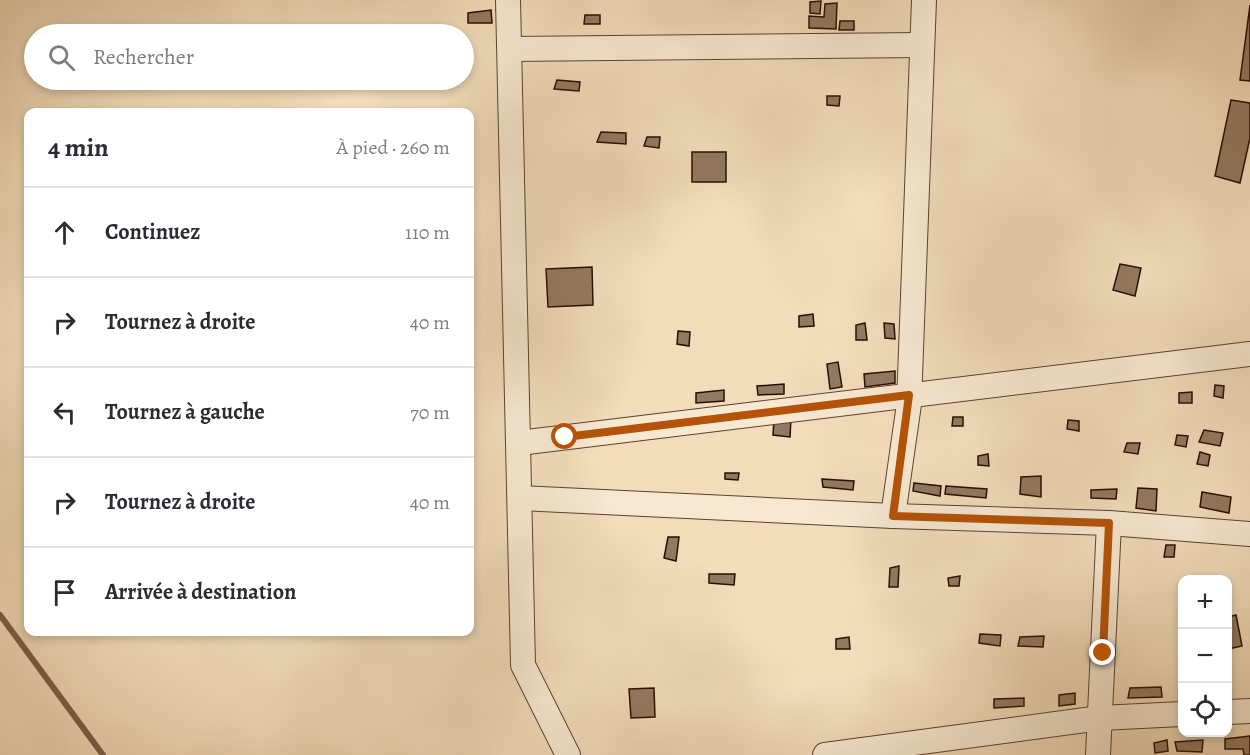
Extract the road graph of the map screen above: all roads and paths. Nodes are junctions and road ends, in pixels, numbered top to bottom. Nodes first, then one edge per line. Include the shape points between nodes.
1 (508, 0) edge
2 (924, 0) edge
3 (922, 45) junction
4 (510, 49) junction
5 (1250, 354) edge
6 (909, 395) junction
7 (519, 443) junction
8 (520, 498) junction
9 (893, 516) junction
10 (1109, 523) junction
11 (1250, 534) edge
12 (1250, 711) edge
13 (1232, 712) edge
14 (1178, 714) edge
15 (1100, 718) junction
16 (568, 755) edge
17 (825, 755) edge
18 (1098, 755) edge

1 - 4 street
2 - 3 street
3 - 4 street
3 - 6 street
4 - 7 street
5 - 6 street
6 - 7 street
6 - 9 street
7 - 8 street
8 - 9 street
8 - 16 street via 523,665
9 - 10 street
10 - 11 street
10 - 15 street
12 - 13 street
14 - 15 street
15 - 17 street
15 - 18 street

